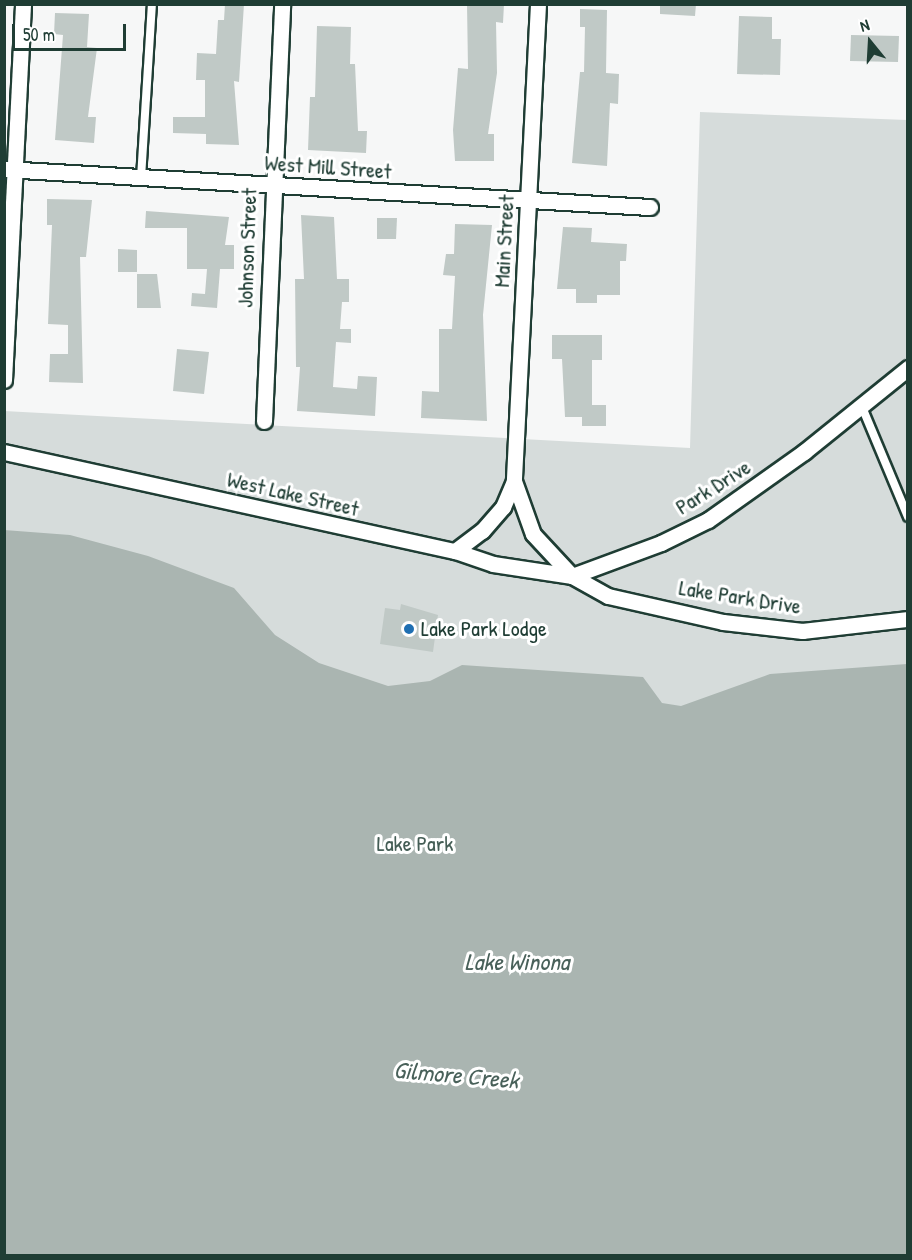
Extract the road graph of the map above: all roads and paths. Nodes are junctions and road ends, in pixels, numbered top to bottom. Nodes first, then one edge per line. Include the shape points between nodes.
1 (23, 4) edge
2 (152, 4) edge
3 (282, 4) edge
4 (538, 4) edge
5 (10, 170) edge
6 (141, 178) junction
7 (272, 186) junction
8 (529, 201) junction
9 (650, 207) dead end
10 (908, 368) edge
11 (4, 380) edge
12 (862, 407) junction
13 (264, 421) dead end
14 (4, 452) edge
15 (514, 481) junction
16 (908, 517) edge
17 (455, 551) junction
18 (572, 576) junction
19 (908, 620) edge

1 - 5 street
2 - 6 lane
3 - 7 street, Johnson Street
4 - 8 street, Main Street
5 - 6 street, West Mill Street
5 - 11 street
6 - 7 street, West Mill Street
7 - 8 street, West Mill Street
7 - 13 street, Johnson Street
8 - 9 street, West Mill Street
8 - 15 street, Main Street
10 - 12 street, Park Drive
12 - 16 lane
12 - 18 street, Park Drive via 763,484 708,520 661,543
14 - 17 street, West Lake Street
15 - 17 street, Main Street via 503,507 482,531
15 - 18 street, Main Street via 533,534
17 - 18 street, West Lake Street via 493,564
18 - 19 street, Lake Park Drive via 608,596 723,622 802,631

